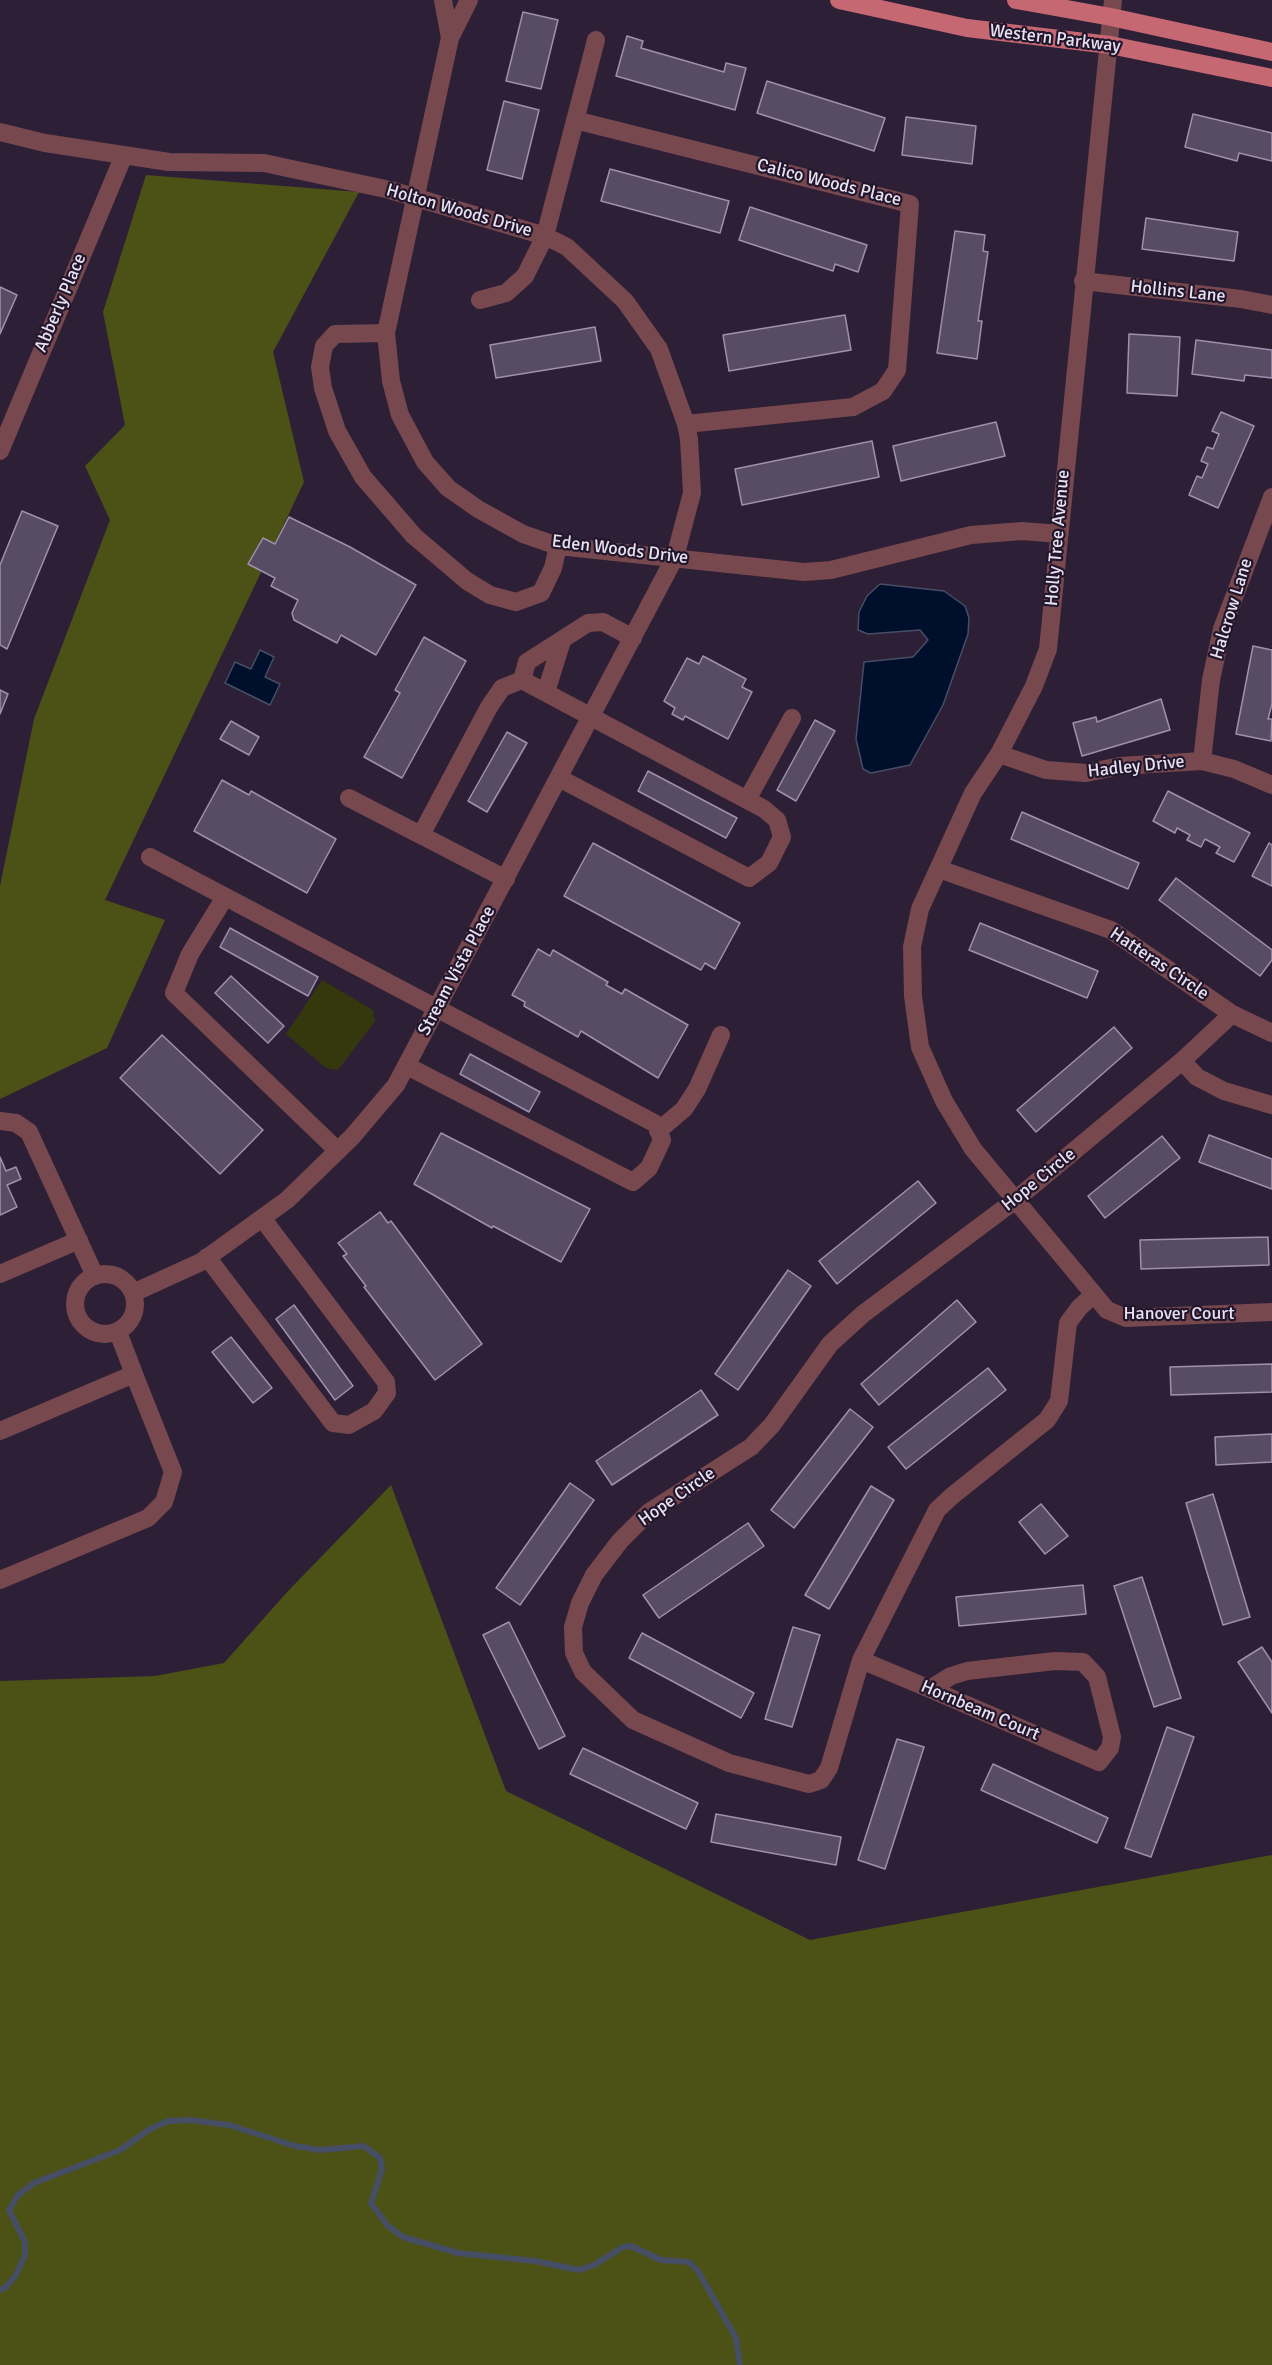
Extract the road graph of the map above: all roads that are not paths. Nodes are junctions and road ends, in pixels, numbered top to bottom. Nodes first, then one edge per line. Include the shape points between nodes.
1 (443, 0) edge
2 (469, 0) edge
3 (839, 0) edge
4 (1017, 0) edge
5 (1112, 8) edge
6 (450, 38) junction
7 (596, 40) dead end
8 (1110, 45) junction
9 (1272, 52) edge
10 (1272, 78) edge
11 (575, 120) junction
12 (0, 132) edge
13 (124, 155) junction
14 (414, 197) junction
15 (544, 236) junction
16 (1083, 281) junction
17 (480, 300) dead end
18 (1272, 306) edge
19 (386, 333) junction
20 (686, 424) junction
21 (0, 451) edge
22 (1272, 497) edge
23 (1059, 534) junction
24 (558, 546) junction
25 (675, 557) junction
26 (633, 638) junction
27 (562, 641) junction
28 (522, 680) junction
29 (546, 692) junction
30 (592, 716) junction
31 (792, 718) dead end
32 (999, 754) junction
33 (1202, 761) junction
34 (560, 778) junction
35 (1272, 785) edge
36 (349, 798) dead end
37 (747, 800) junction
38 (421, 835) junction
39 (150, 857) dead end
40 (939, 869) junction
41 (506, 879) junction
42 (225, 897) junction
43 (437, 1009) junction
44 (1232, 1014) junction
45 (1272, 1033) edge
46 (721, 1035) dead end
47 (1182, 1061) junction
48 (407, 1066) junction
49 (1272, 1105) edge
50 (0, 1121) edge
51 (658, 1131) junction
52 (338, 1151) junction
53 (1014, 1201) junction
54 (262, 1218) junction
55 (79, 1240) junction
56 (207, 1257) junction
57 (0, 1274) edge
58 (95, 1276) junction
59 (134, 1293) junction
60 (1093, 1295) junction
61 (1272, 1312) edge
62 (118, 1332) junction
63 (134, 1374) junction
64 (0, 1431) edge
65 (0, 1580) edge
66 (861, 1660) junction
67 (930, 1689) junction

1 - 6 street, Eden Woods Drive
2 - 6 street, Eden Woods Drive
3 - 8 main road, Western Parkway via 967,28
4 - 5 main road, Western Parkway
5 - 8 street, Holly Tree Avenue
5 - 9 main road, Western Parkway
6 - 14 street, Eden Woods Drive
7 - 11 street
8 - 10 main road, Western Parkway
8 - 16 street, Holly Tree Avenue
11 - 15 street
11 - 20 street, Calico Woods Place via 910,204 897,370 883,391 853,407
12 - 13 street, Holton Woods Drive
13 - 14 street, Holton Woods Drive via 169,162 264,163
13 - 21 street, Abberly Place
14 - 15 street, Holton Woods Drive
14 - 19 street, Eden Woods Drive
15 - 17 street via 525,276 506,293
15 - 20 street, Holton Woods Drive via 567,247 625,301 659,349
16 - 18 street, Hollins Lane
16 - 23 street, Holly Tree Avenue
19 - 24 street, Eden Woods Drive via 391,381 400,415 425,462 448,488 478,509 523,534
19 - 24 street via 334,334 324,346 320,367 337,431 363,477 414,536 490,596 516,602 541,593
20 - 25 street, Holton Woods Drive via 692,493
22 - 33 street, Halcrow Lane via 1222,629 1211,680
23 - 25 street, Eden Woods Drive via 1022,531 971,535 831,570 804,572
23 - 32 street, Holly Tree Avenue via 1048,649
24 - 25 street, Eden Woods Drive
25 - 26 street, Stream Vista Place
26 - 27 street via 603,622 588,623
26 - 30 street, Stream Vista Place
27 - 28 street via 527,662
27 - 29 street
28 - 29 street
28 - 38 street via 502,688 489,707
29 - 30 street
30 - 34 street, Stream Vista Place
30 - 37 street
31 - 37 street
32 - 33 street, Hadley Drive via 1046,770 1086,773 1120,766
32 - 40 street, Holly Tree Avenue via 973,794
33 - 35 street, Hadley Drive
34 - 37 street via 749,878 769,863 782,837 777,820
34 - 41 street, Stream Vista Place
36 - 38 street
38 - 41 street
39 - 42 street
40 - 44 street, Hatteras Circle via 1111,930
40 - 53 street, Holly Tree Avenue via 920,909 912,947 920,1047 944,1101 973,1149
41 - 43 street, Stream Vista Place
42 - 43 street
42 - 52 street via 190,954 174,993
43 - 48 street, Stream Vista Place
43 - 51 street via 656,1124
44 - 45 street, Hatteras Circle
44 - 47 street, Hope Circle
46 - 51 street via 684,1109
47 - 49 street via 1197,1077 1224,1091
47 - 53 street, Hope Circle
48 - 51 street via 633,1182 649,1168 662,1140
48 - 52 street, Stream Vista Place via 396,1085
50 - 55 street via 15,1123 29,1132
52 - 54 street, Stream Vista Place via 287,1200
53 - 60 street, Hanover Court
53 - 66 street, Hope Circle via 879,1302 830,1344 772,1425 751,1447 649,1512 594,1575 573,1627 574,1653 583,1672 633,1720 729,1763 809,1784 821,1780 829,1768
54 - 56 street, Stream Vista Place
54 - 56 street via 386,1382 387,1393 374,1411 349,1425 333,1423
55 - 57 street
55 - 58 street
56 - 59 street, Stream Vista Place
58 - 59 street via 117,1276
58 - 62 street via 86,1280 76,1296 77,1315 89,1330
59 - 62 street via 131,1320
60 - 61 street, Hanover Court via 1107,1310 1126,1318
60 - 66 street, Hope Circle via 1068,1323 1059,1401 1047,1420 937,1510
62 - 63 street
63 - 64 street
63 - 65 street via 172,1472 164,1502 148,1518
66 - 67 street, Hornbeam Court
67 - 67 street, Hornbeam Court via 967,1671 1055,1661 1083,1662 1097,1677 1112,1737 1106,1757 1099,1762

